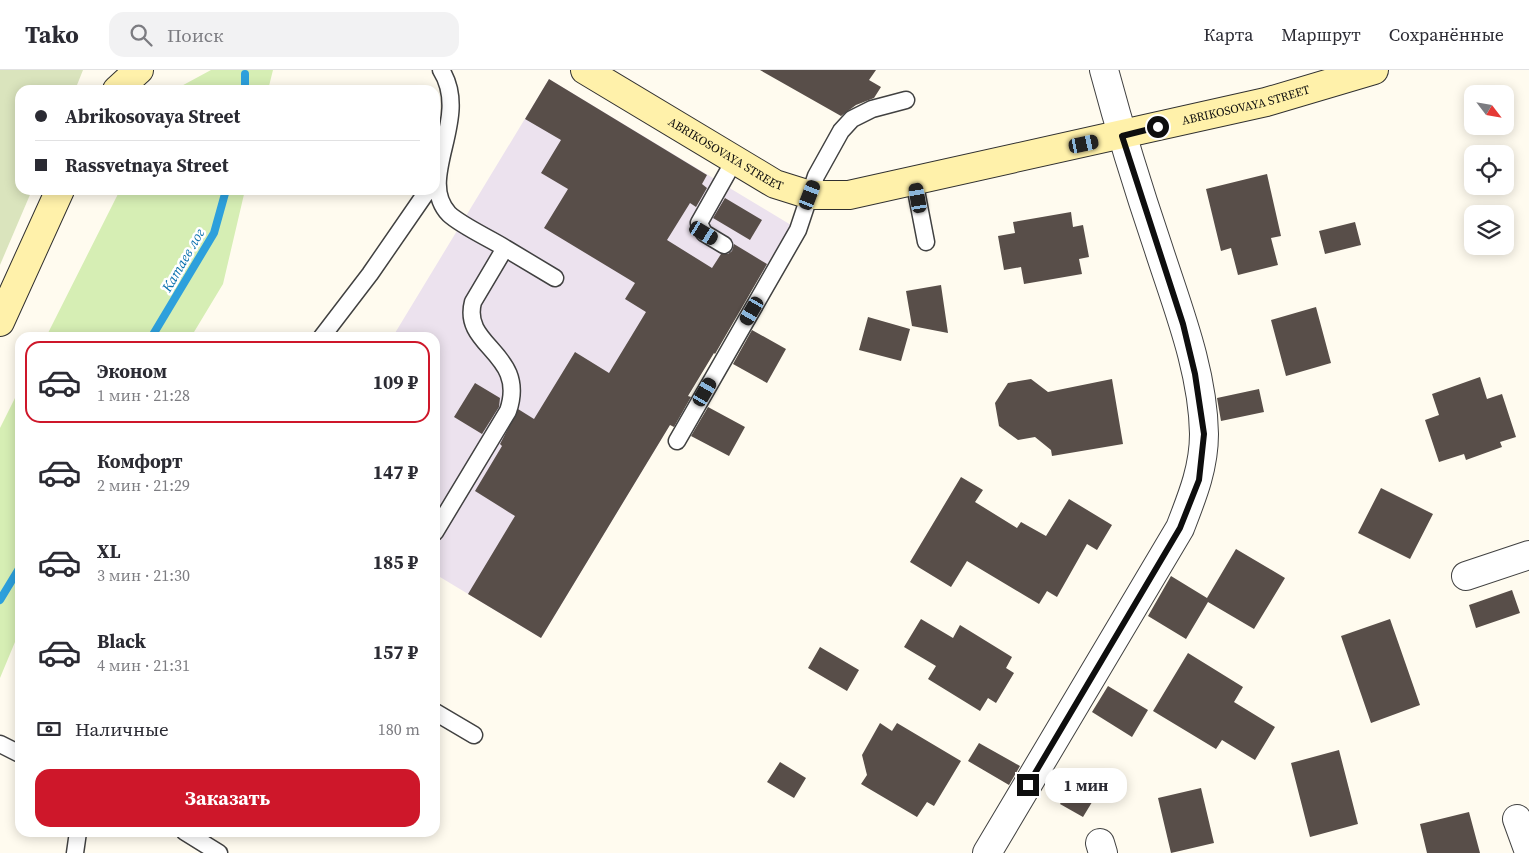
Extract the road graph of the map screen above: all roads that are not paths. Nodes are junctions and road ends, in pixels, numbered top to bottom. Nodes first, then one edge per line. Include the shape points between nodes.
1 (441, 70) edge
2 (586, 70) edge
3 (1104, 70) edge
4 (1374, 70) edge
5 (906, 100) dead end
6 (1122, 136) junction
7 (734, 161) junction
8 (440, 162) edge
9 (914, 180) junction
10 (58, 195) edge
11 (425, 195) edge
12 (440, 195) edge
13 (810, 195) junction
14 (926, 242) dead end
15 (724, 245) dead end
16 (505, 248) junction
17 (556, 278) dead end
18 (0, 322) edge
19 (326, 332) edge
20 (677, 441) dead end
21 (440, 524) edge
22 (1529, 555) edge
23 (1466, 576) dead end
24 (440, 715) edge
25 (474, 735) dead end
26 (0, 744) edge
27 (15, 752) edge
28 (1517, 819) dead end
29 (77, 837) edge
30 (193, 837) edge
31 (1529, 852) edge
32 (75, 853) edge
33 (219, 853) edge
34 (987, 853) edge

1 - 8 lane via 450,91 451,118
2 - 7 street, ABRIKOSOVAYA STREET
3 - 6 street
4 - 6 street, ABRIKOSOVAYA STREET via 1266,102
5 - 13 lane via 872,109 852,119 841,131 816,176
6 - 9 street, ABRIKOSOVAYA STREET
6 - 34 street via 1183,324 1195,374 1204,434 1199,480 1180,528
7 - 13 street, ABRIKOSOVAYA STREET via 775,184
7 - 15 lane via 698,223 704,233
9 - 13 street, ABRIKOSOVAYA STREET via 849,195
9 - 14 lane
10 - 18 street
11 - 19 lane
12 - 16 lane via 450,214
13 - 20 lane via 798,230
16 - 17 lane
16 - 21 lane via 470,310 474,326 510,374 513,397 508,411
22 - 23 street
24 - 25 lane
26 - 27 lane
28 - 31 street
29 - 32 lane
30 - 33 lane

